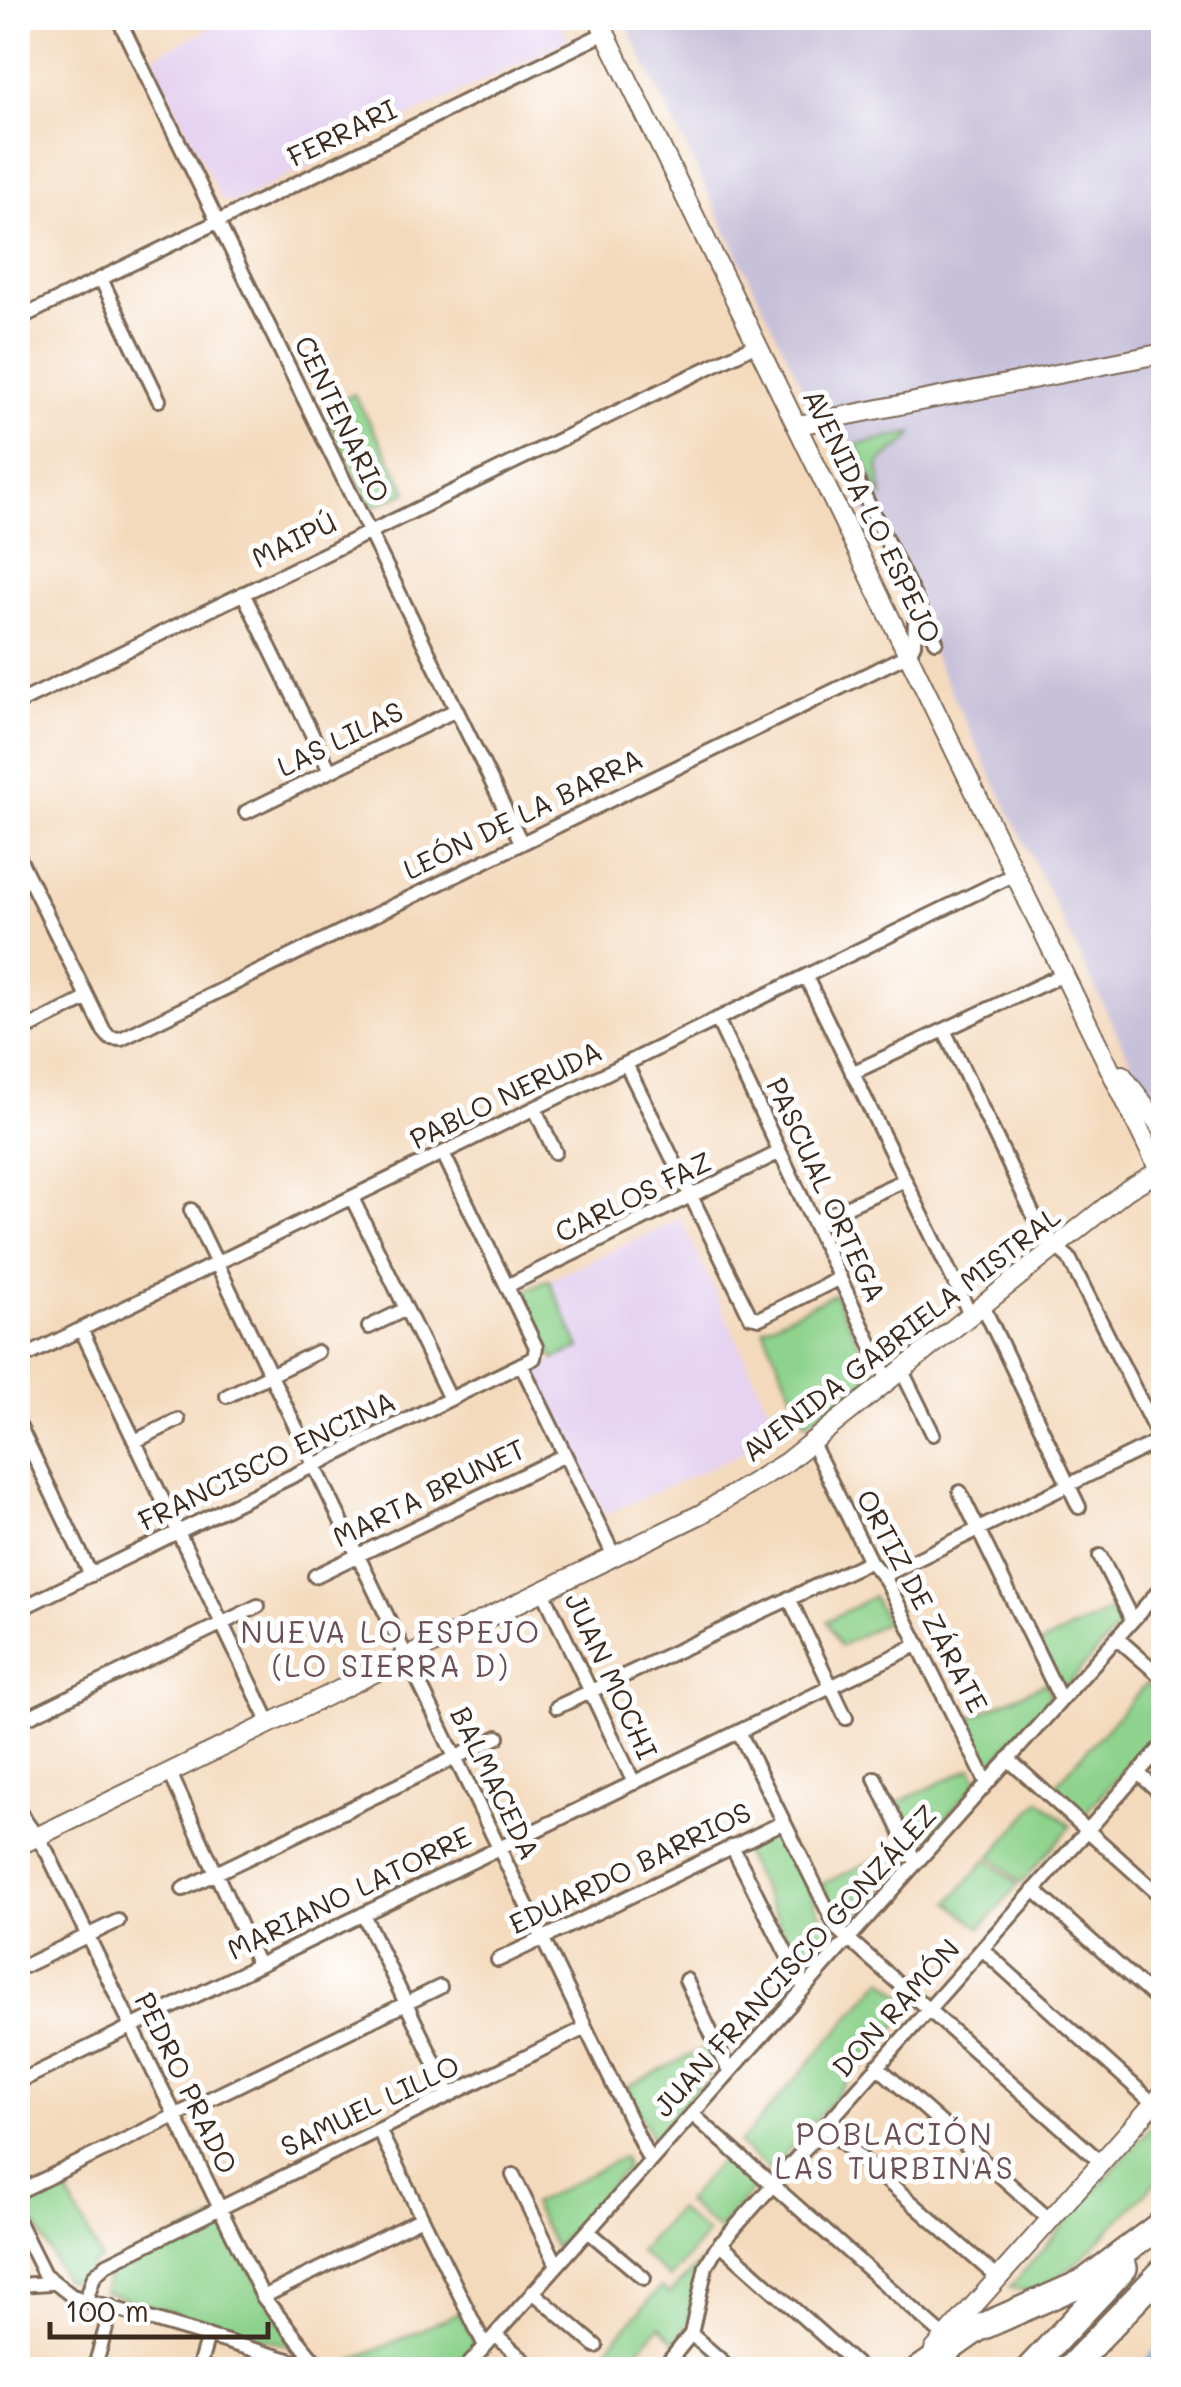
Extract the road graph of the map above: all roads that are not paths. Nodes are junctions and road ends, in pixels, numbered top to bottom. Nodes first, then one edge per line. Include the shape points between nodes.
1 (118, 18) edge
2 (601, 25) edge
3 (218, 222) junction
4 (101, 278) junction
5 (18, 319) edge
6 (755, 344) junction
7 (1164, 352) edge
8 (159, 400) dead end
9 (831, 420) junction
10 (798, 425) junction
11 (369, 531) junction
12 (243, 593) junction
13 (916, 600) junction
14 (936, 641) dead end
15 (909, 654) junction
16 (18, 703) edge
17 (456, 710) junction
18 (330, 771) junction
19 (246, 812) dead end
20 (521, 842) junction
21 (18, 856) edge
22 (1015, 874) junction
23 (1064, 974) junction
24 (806, 976) junction
25 (88, 998) junction
26 (718, 1020) junction
27 (944, 1030) junction
28 (18, 1032) edge
29 (1097, 1040) junction
30 (626, 1064) junction
31 (852, 1073) junction
32 (535, 1109) junction
33 (1164, 1131) edge
34 (555, 1152) dead end
35 (780, 1152) junction
36 (443, 1154) junction
37 (1162, 1172) edge
38 (904, 1180) junction
39 (691, 1196) junction
40 (352, 1198) junction
41 (191, 1210) dead end
42 (813, 1222) junction
43 (1057, 1248) junction
44 (217, 1264) junction
45 (840, 1278) junction
46 (507, 1286) junction
47 (406, 1309) junction
48 (977, 1311) junction
49 (369, 1327) dead end
50 (81, 1330) junction
51 (317, 1352) dead end
52 (18, 1360) edge
53 (521, 1364) junction
54 (271, 1375) junction
55 (896, 1376) junction
56 (227, 1396) dead end
57 (450, 1399) junction
58 (178, 1420) dead end
59 (18, 1423) edge
60 (933, 1434) dead end
61 (1162, 1439) edge
62 (134, 1441) junction
63 (812, 1443) junction
64 (565, 1455) junction
65 (314, 1465) junction
66 (1068, 1483) junction
67 (960, 1492) dead end
68 (1079, 1507) dead end
69 (977, 1527) junction
70 (178, 1532) junction
71 (358, 1556) junction
72 (614, 1556) junction
73 (1100, 1556) dead end
74 (870, 1561) junction
75 (91, 1575) junction
76 (315, 1576) dead end
77 (883, 1576) junction
78 (1164, 1586) edge
79 (543, 1591) junction
80 (789, 1598) junction
81 (258, 1606) dead end
82 (18, 1610) edge
83 (1132, 1620) junction
84 (222, 1624) junction
85 (1116, 1638) junction
86 (919, 1644) junction
87 (407, 1657) junction
88 (1164, 1679) edge
89 (832, 1687) junction
90 (590, 1691) junction
91 (1061, 1700) junction
92 (557, 1706) dead end
93 (846, 1718) dead end
94 (18, 1722) edge
95 (270, 1724) junction
96 (739, 1732) junction
97 (498, 1737) dead end
98 (1164, 1744) edge
99 (455, 1758) junction
100 (1008, 1759) junction
101 (170, 1773) junction
102 (1138, 1773) junction
103 (874, 1778) dead end
104 (634, 1783) junction
105 (987, 1783) junction
106 (1164, 1796) edge
107 (18, 1810) edge
108 (784, 1822) junction
109 (1087, 1830) junction
110 (26, 1842) edge
111 (732, 1846) junction
112 (499, 1848) junction
113 (916, 1863) junction
114 (216, 1874) junction
115 (183, 1889) dead end
116 (1034, 1890) junction
117 (1164, 1900) edge
118 (363, 1914) junction
119 (118, 1921) dead end
120 (87, 1936) junction
121 (542, 1938) junction
122 (848, 1939) junction
123 (982, 1949) junction
124 (498, 1960) dead end
125 (258, 1965) junction
126 (18, 1969) edge
127 (686, 1980) dead end
128 (440, 1987) dead end
129 (804, 1988) junction
130 (406, 2004) junction
131 (1164, 2006) edge
132 (929, 2008) junction
133 (131, 2026) junction
134 (585, 2028) junction
135 (878, 2066) junction
136 (729, 2071) junction
137 (18, 2082) edge
138 (450, 2095) junction
139 (1158, 2098) edge
140 (692, 2114) junction
141 (175, 2116) junction
142 (824, 2126) junction
143 (379, 2130) junction
144 (650, 2161) junction
145 (1101, 2162) junction
146 (513, 2175) dead end
147 (772, 2184) junction
148 (18, 2192) edge
149 (220, 2208) junction
150 (422, 2218) junction
151 (1050, 2220) junction
152 (18, 2222) edge
153 (1164, 2225) edge
154 (588, 2230) junction
155 (720, 2244) junction
156 (557, 2265) junction
157 (1164, 2270) edge
158 (644, 2278) dead end
159 (998, 2278) junction
160 (51, 2283) junction
161 (18, 2285) edge
162 (533, 2292) junction
163 (262, 2296) junction
164 (86, 2300) junction
165 (112, 2308) junction
166 (691, 2334) junction
167 (208, 2336) junction
168 (945, 2337) junction
169 (490, 2341) junction
170 (596, 2346) dead end
171 (94, 2370) edge
172 (198, 2370) edge
173 (322, 2370) edge
174 (464, 2370) edge
175 (536, 2370) edge
176 (662, 2370) edge
177 (732, 2370) edge
178 (862, 2370) edge
179 (918, 2370) edge
180 (1028, 2370) edge
181 (1068, 2370) edge

1 - 3 street, CENTENARIO
2 - 3 street, FERRARI
2 - 6 main road, AVENIDA LO ESPEJO
3 - 4 street, FERRARI
3 - 11 street, CENTENARIO
4 - 5 street, FERRARI
4 - 8 street
6 - 10 main road, AVENIDA LO ESPEJO
6 - 11 street, MAIPÚ
7 - 9 main road
9 - 10 main road
9 - 13 street, AVENIDA LO ESPEJO
10 - 15 main road, AVENIDA LO ESPEJO
11 - 12 street, MAIPÚ
11 - 17 street, CENTENARIO
12 - 16 street, MAIPÚ
12 - 18 street
13 - 14 street, AVENIDA LO ESPEJO
13 - 15 street
15 - 20 street, LEÓN DE LA BARRA
15 - 22 main road, AVENIDA LO ESPEJO
17 - 18 street, LAS LILAS
17 - 20 street, CENTENARIO
18 - 19 street, LAS LILAS
20 - 25 street, LEÓN DE LA BARRA via 126,1038 104,1032
21 - 25 street
22 - 23 main road, AVENIDA LO ESPEJO
22 - 24 street, PABLO NERUDA
23 - 27 street
23 - 29 main road, AVENIDA LO ESPEJO
24 - 26 street, PABLO NERUDA
24 - 31 street
25 - 28 street
26 - 30 street, PABLO NERUDA
26 - 35 street, PASCUAL ORTEGA
27 - 31 street
27 - 43 street via 1043,1235
29 - 33 main road, AVENIDA LO ESPEJO
29 - 37 main road, AVENIDA LO ESPEJO
30 - 32 street, PABLO NERUDA
30 - 39 street
31 - 38 street
32 - 34 street
32 - 36 street, PABLO NERUDA
35 - 39 street, CARLOS FAZ
35 - 42 street, PASCUAL ORTEGA
36 - 40 street, PABLO NERUDA
36 - 46 street
37 - 43 main road, AVENIDA GABRIELA MISTRAL via 1127,1190
38 - 42 street
38 - 48 street
39 - 45 street via 750,1316 760,1318
39 - 46 street, CARLOS FAZ
40 - 44 street, PABLO NERUDA
40 - 47 street
41 - 44 street, BALMACEDA
42 - 45 street, PASCUAL ORTEGA
43 - 48 main road, AVENIDA GABRIELA MISTRAL
43 - 61 street via 1069,1258
44 - 50 street, PABLO NERUDA
44 - 54 street, BALMACEDA
45 - 55 street, PASCUAL ORTEGA
46 - 53 street, FRANCISCO ENCINA via 537,1354
47 - 49 street
47 - 57 street
48 - 55 main road, AVENIDA GABRIELA MISTRAL
48 - 66 street
50 - 52 street, PABLO NERUDA
50 - 62 street
51 - 54 street
53 - 57 street, FRANCISCO ENCINA
53 - 64 street
54 - 56 street
54 - 65 street, BALMACEDA
55 - 60 street, PASCUAL ORTEGA
55 - 63 main road, AVENIDA GABRIELA MISTRAL
57 - 65 street, FRANCISCO ENCINA
58 - 62 street
59 - 75 street
61 - 66 street
62 - 70 street
63 - 72 main road, AVENIDA GABRIELA MISTRAL via 742,1492
63 - 74 street, ORTIZ DE ZÁRATE
64 - 71 street, MARTA BRUNET
64 - 72 street
65 - 70 street, FRANCISCO ENCINA
65 - 71 street, BALMACEDA
66 - 68 street
66 - 69 street
67 - 69 street
69 - 77 street
69 - 91 street
70 - 75 street, FRANCISCO ENCINA
70 - 84 street
71 - 76 street, MARTA BRUNET
71 - 87 street, BALMACEDA
72 - 79 main road, AVENIDA GABRIELA MISTRAL
73 - 83 street
74 - 77 street, ORTIZ DE ZÁRATE
74 - 80 street
75 - 82 street, FRANCISCO ENCINA
77 - 86 street, ORTIZ DE ZÁRATE
78 - 83 street, JUAN FRANCISCO GONZÁLEZ
79 - 87 main road, AVENIDA GABRIELA MISTRAL
79 - 90 street, JUAN MOCHI
80 - 89 street
80 - 90 street
81 - 84 street
83 - 85 street, JUAN FRANCISCO GONZÁLEZ
84 - 94 street
84 - 95 street
85 - 88 street
85 - 91 street, JUAN FRANCISCO GONZÁLEZ
86 - 89 street, MARIANO LATORRE
86 - 105 street, ORTIZ DE ZÁRATE
87 - 95 main road, AVENIDA GABRIELA MISTRAL
87 - 99 street, BALMACEDA
89 - 93 street
89 - 96 street, MARIANO LATORRE
90 - 92 street
90 - 104 street, JUAN MOCHI
91 - 100 street, JUAN FRANCISCO GONZÁLEZ
95 - 101 main road, AVENIDA GABRIELA MISTRAL
96 - 104 street, MARIANO LATORRE
96 - 108 street
97 - 99 street
98 - 102 street, DON RAMÓN
99 - 112 street, BALMACEDA
99 - 114 street
100 - 105 street, JUAN FRANCISCO GONZÁLEZ
100 - 109 street
101 - 110 main road, AVENIDA GABRIELA MISTRAL
101 - 114 street
102 - 106 street
102 - 109 street, DON RAMÓN
103 - 113 street
104 - 112 street, MARIANO LATORRE
105 - 113 street, JUAN FRANCISCO GONZÁLEZ
107 - 110 street, PEDRO PRADO
108 - 111 street, EDUARDO BARRIOS
108 - 122 street via 837,1930
109 - 116 street, DON RAMÓN
109 - 117 street
110 - 120 street, PEDRO PRADO via 46,1852
111 - 121 street, EDUARDO BARRIOS
111 - 129 street
112 - 118 street, MARIANO LATORRE
112 - 121 street, BALMACEDA
113 - 122 street, JUAN FRANCISCO GONZÁLEZ
114 - 115 street
114 - 125 street
116 - 123 street, DON RAMÓN
116 - 131 street
118 - 125 street, MARIANO LATORRE
118 - 130 street
119 - 120 street
120 - 126 street
120 - 133 street, PEDRO PRADO
121 - 124 street, EDUARDO BARRIOS
121 - 134 street, BALMACEDA
122 - 129 street, JUAN FRANCISCO GONZÁLEZ
122 - 132 street
123 - 132 street, DON RAMÓN
123 - 139 street
125 - 133 street, MARIANO LATORRE
127 - 136 street
128 - 130 street
129 - 136 street, JUAN FRANCISCO GONZÁLEZ
130 - 138 street
130 - 141 street
132 - 135 street, DON RAMÓN
132 - 145 street
133 - 137 street, MARIANO LATORRE
133 - 141 street, PEDRO PRADO
134 - 138 street, SAMUEL LILLO
134 - 144 street, BALMACEDA
135 - 142 street, DON RAMÓN
135 - 151 street
136 - 140 street, JUAN FRANCISCO GONZÁLEZ
138 - 143 street, SAMUEL LILLO
139 - 145 main road
140 - 144 street, JUAN FRANCISCO GONZÁLEZ
140 - 147 street
141 - 148 street
141 - 149 street, PEDRO PRADO
142 - 147 street, DON RAMÓN
142 - 159 street
143 - 149 street, SAMUEL LILLO
143 - 150 street
144 - 154 street, JUAN FRANCISCO GONZÁLEZ
145 - 151 main road
146 - 156 street
147 - 155 street, DON RAMÓN
147 - 168 street
149 - 163 street, PEDRO PRADO
149 - 164 street, SAMUEL LILLO via 106,2264
150 - 163 street
150 - 169 street
151 - 159 main road
152 - 160 street
153 - 179 highway via 1084,2282 976,2329
153 - 180 highway
154 - 156 street, JUAN FRANCISCO GONZÁLEZ
154 - 158 street
155 - 166 street, DON RAMÓN via 706,2266
155 - 178 street
156 - 162 street, JUAN FRANCISCO GONZÁLEZ
157 - 181 highway
159 - 168 main road
160 - 161 street
160 - 164 street
162 - 169 street, JUAN FRANCISCO GONZÁLEZ
162 - 170 street
163 - 173 street, PEDRO PRADO
164 - 165 street
165 - 167 street
165 - 171 street
166 - 176 street, DON RAMÓN
166 - 177 street
167 - 172 street
167 - 173 street
168 - 179 main road
169 - 174 street, JUAN FRANCISCO GONZÁLEZ
169 - 175 street

